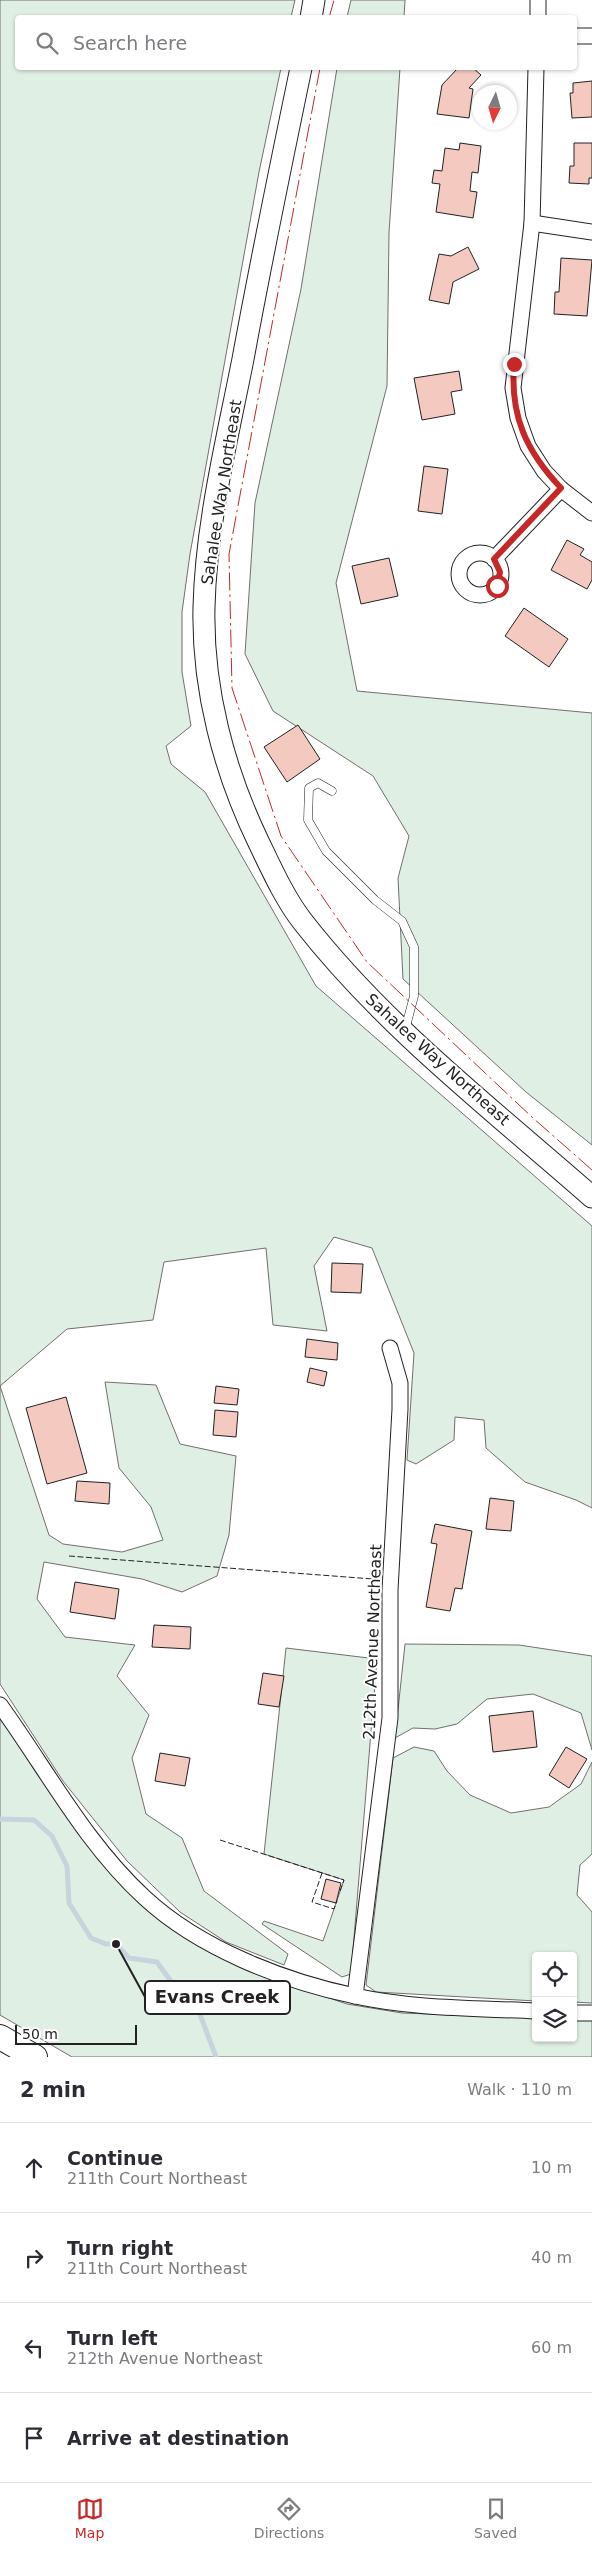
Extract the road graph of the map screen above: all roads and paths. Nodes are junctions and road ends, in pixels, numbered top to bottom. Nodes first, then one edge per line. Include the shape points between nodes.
1 (314, 0) edge
2 (538, 0) edge
3 (312, 15) edge
4 (538, 15) edge
5 (577, 36) edge
6 (592, 36) edge
7 (300, 70) edge
8 (536, 70) edge
9 (532, 223) junction
10 (592, 232) edge
11 (561, 488) junction
12 (592, 513) edge
13 (494, 559) dead end
14 (332, 791) dead end
15 (405, 1032) junction
16 (592, 1198) edge
17 (390, 1348) dead end
18 (0, 1704) edge
19 (355, 1996) junction
20 (532, 2011) edge
21 (577, 2013) edge
22 (592, 2014) edge
23 (0, 2037) edge
24 (35, 2057) edge

1 - 3 main road
2 - 4 street
5 - 6 street
7 - 15 main road, Sahalee Way Northeast via 209,548 204,606 206,655 224,753 242,809 275,876 301,920 383,1013
8 - 9 street
9 - 10 street
9 - 11 street via 513,388 518,418 528,446 544,471
11 - 12 street
11 - 13 street
14 - 15 lane via 318,783 309,788 308,820 326,851 375,900 402,921 414,947 414,996
15 - 16 main road, Sahalee Way Northeast
17 - 19 street, 212th Avenue Northeast via 400,1384 390,1590 390,1718
18 - 19 street via 60,1798 145,1898 228,1954
19 - 20 street via 407,2004
21 - 22 street
23 - 24 main road

